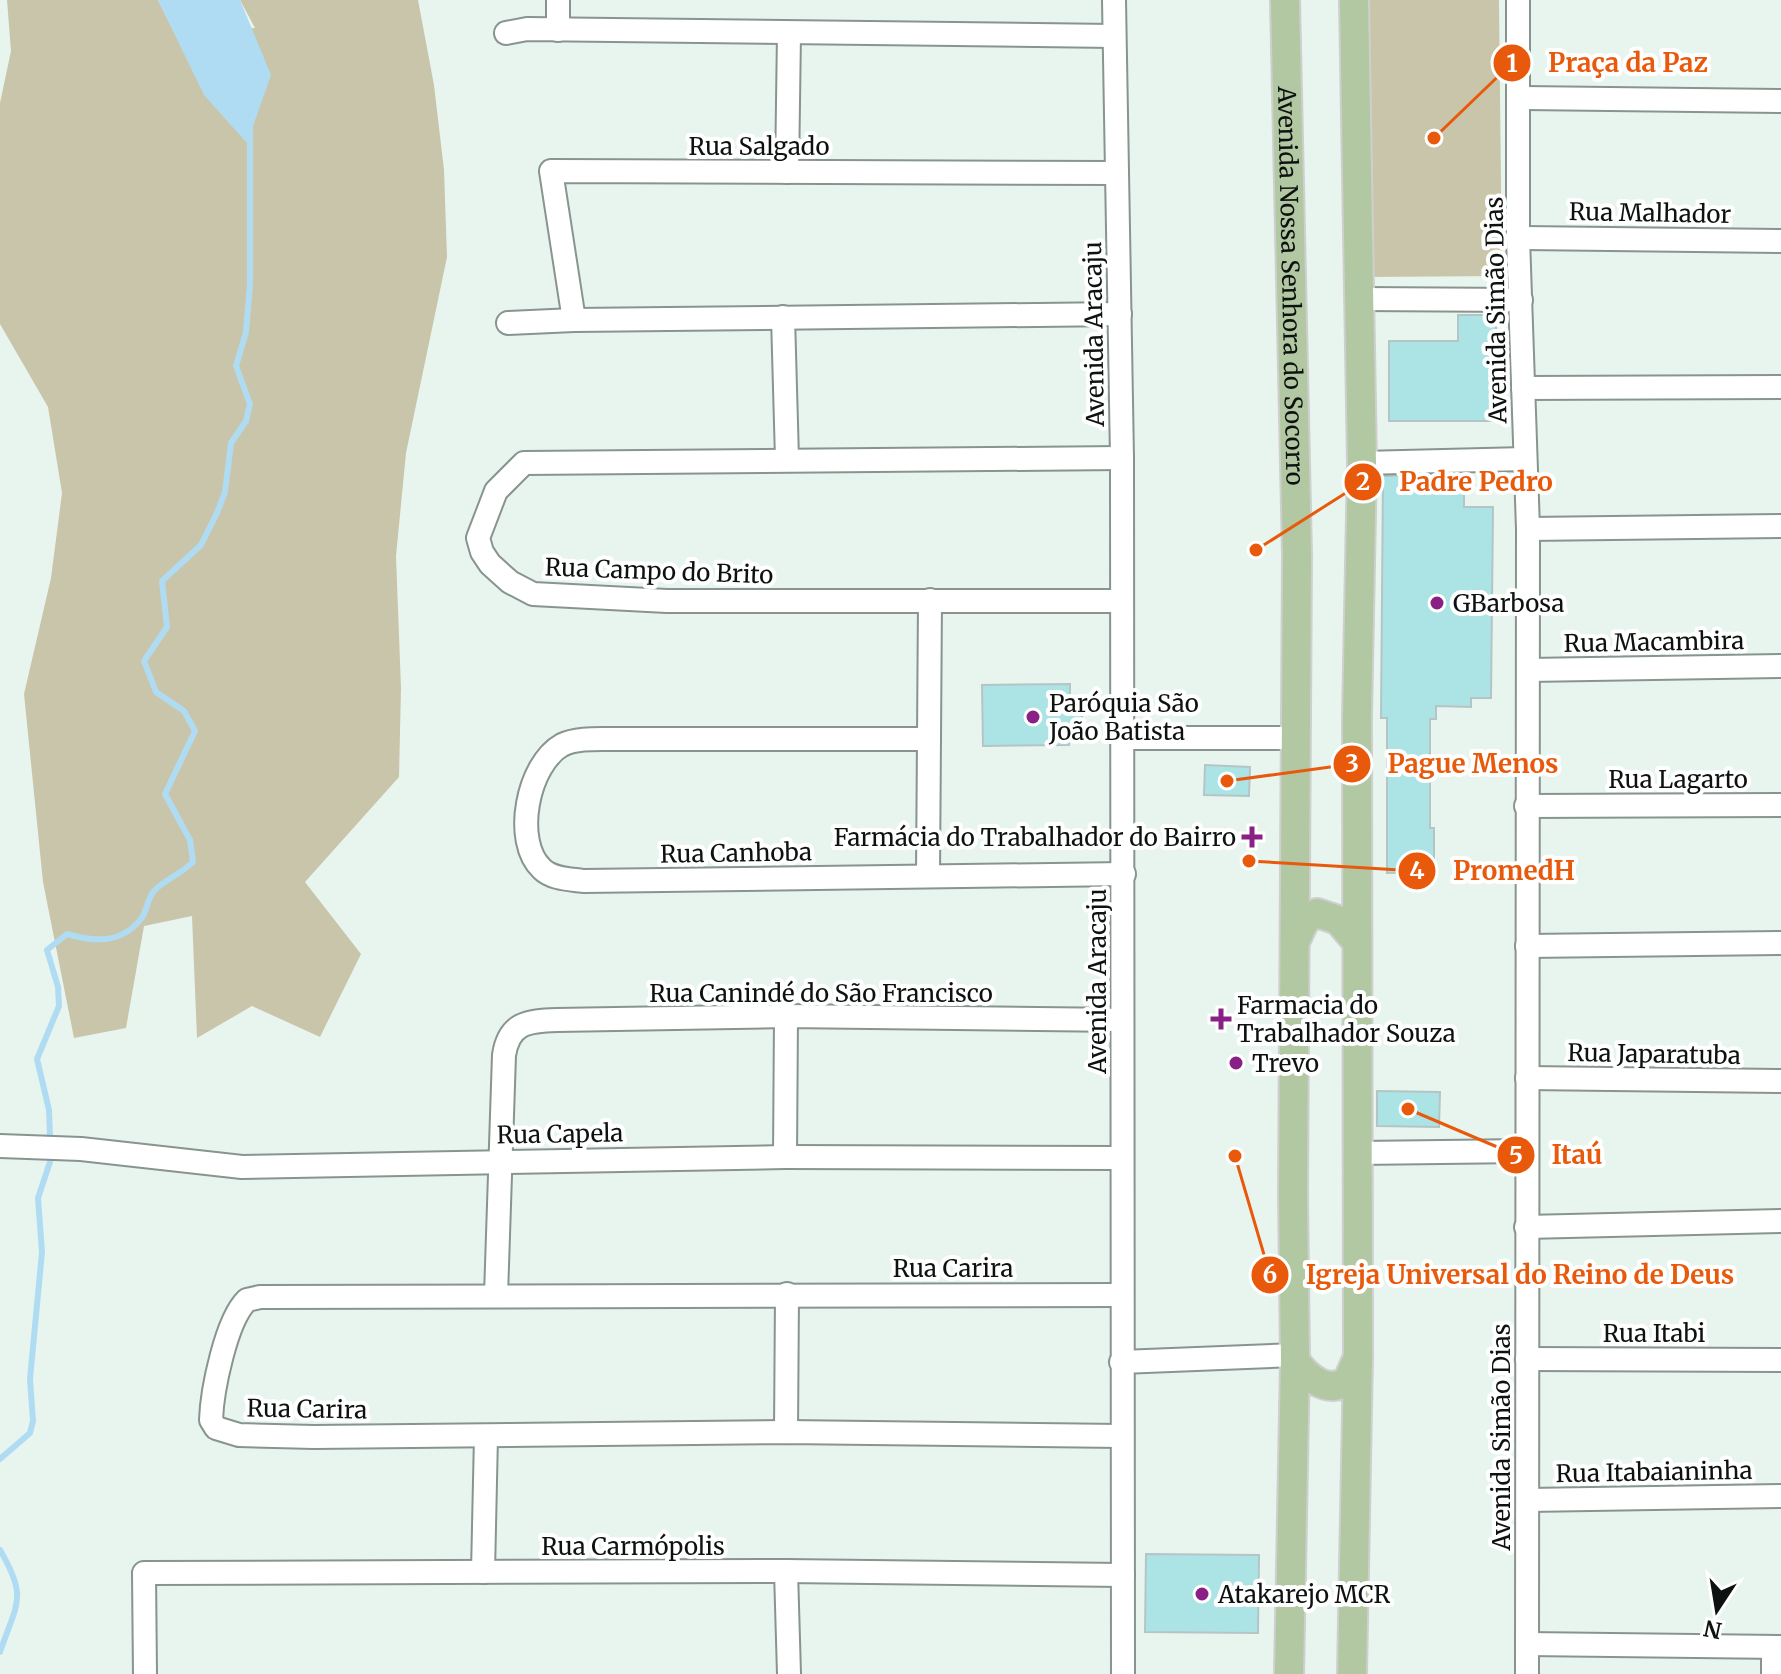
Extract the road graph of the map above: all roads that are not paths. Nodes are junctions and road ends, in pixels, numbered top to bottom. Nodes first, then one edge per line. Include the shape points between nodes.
1 (558, 0) edge
2 (1114, 0) edge
3 (1285, 0) edge
4 (1354, 0) edge
5 (1518, 0) edge
6 (558, 30) junction
7 (506, 33) dead end
8 (789, 33) junction
9 (1114, 36) junction
10 (1520, 98) junction
11 (1781, 101) edge
12 (787, 172) junction
13 (1117, 173) junction
14 (1518, 238) junction
15 (1781, 241) edge
16 (1360, 299) junction
17 (1521, 300) junction
18 (1120, 314) junction
19 (783, 317) junction
20 (574, 320) junction
21 (508, 323) dead end
22 (1781, 387) edge
23 (1523, 388) junction
24 (1122, 458) junction
25 (787, 459) junction
26 (1525, 459) junction
27 (1362, 463) junction
28 (1781, 526) edge
29 (1528, 529) junction
30 (930, 600) junction
31 (1121, 601) junction
32 (1781, 666) edge
33 (1528, 670) junction
34 (1122, 738) junction
35 (1295, 738) junction
36 (929, 739) junction
37 (1781, 805) edge
38 (1526, 806) junction
39 (1124, 874) junction
40 (928, 875) junction
41 (1357, 942) junction
42 (1781, 943) edge
43 (1294, 945) junction
44 (1527, 946) junction
45 (786, 1016) junction
46 (1122, 1020) junction
47 (1527, 1078) junction
48 (1781, 1081) edge
49 (0, 1146) edge
50 (1525, 1151) junction
51 (1358, 1153) junction
52 (785, 1157) junction
53 (1121, 1158) junction
54 (500, 1160) junction
55 (1781, 1221) edge
56 (1526, 1227) junction
57 (787, 1294) junction
58 (496, 1295) junction
59 (1120, 1295) junction
60 (1358, 1357) junction
61 (1295, 1358) junction
62 (1527, 1359) junction
63 (1781, 1360) edge
64 (1121, 1362) junction
65 (786, 1432) junction
66 (486, 1436) junction
67 (1121, 1436) junction
68 (1781, 1496) edge
69 (1528, 1500) junction
70 (786, 1571) junction
71 (483, 1572) junction
72 (1123, 1575) junction
73 (1527, 1644) junction
74 (1777, 1647) edge
75 (145, 1674) edge
76 (789, 1674) edge
77 (1123, 1674) edge
78 (1289, 1674) edge
79 (1352, 1674) edge
80 (1527, 1674) edge
81 (1773, 1674) edge

1 - 6 street
2 - 9 street, Avenida Aracaju
3 - 35 main road, Avenida Nossa Senhora do Socorro via 1297,555
4 - 16 main road
5 - 10 street, Avenida Simão Dias
6 - 7 street
6 - 8 street
8 - 9 street
8 - 12 street
9 - 13 street, Avenida Aracaju
10 - 11 street
10 - 14 street, Avenida Simão Dias
12 - 13 street, Rua Salgado
12 - 20 street, Rua Salgado via 551,171
13 - 18 street, Avenida Aracaju
14 - 15 street, Rua Malhador
14 - 17 street, Avenida Simão Dias
16 - 17 street
16 - 27 main road
17 - 23 street, Avenida Simão Dias
18 - 19 street
18 - 24 street, Avenida Aracaju
19 - 20 street
19 - 25 street
20 - 21 street
22 - 23 street
23 - 26 street, Avenida Simão Dias
24 - 25 street, Rua Campo do Brito
24 - 31 street, Avenida Aracaju
25 - 30 street, Rua Campo do Brito via 524,463 491,500 479,544 490,564 510,582 540,595 667,601
26 - 27 street
26 - 29 street, Avenida Simão Dias
27 - 41 main road
28 - 29 street
29 - 33 street, Avenida Simão Dias
30 - 31 street, Rua Campo do Brito
30 - 36 street
31 - 34 street, Avenida Aracaju
32 - 33 street, Rua Macambira
33 - 38 street, Avenida Simão Dias
34 - 35 street
34 - 39 street, Avenida Aracaju
35 - 43 main road, Avenida Nossa Senhora do Socorro
36 - 40 street
36 - 40 street, Rua Canhoba via 565,743 540,769 529,807 530,848 543,871 566,879
37 - 38 street, Rua Lagarto
38 - 44 street, Avenida Simão Dias
39 - 40 street, Rua Canhoba
39 - 46 street, Avenida Aracaju
41 - 43 main road via 1338,920 1317,913 1305,920
41 - 51 main road
42 - 44 street
43 - 61 main road, Avenida Nossa Senhora do Socorro
44 - 47 street, Avenida Simão Dias
45 - 46 street, Rua Canindé do São Francisco
45 - 52 street
45 - 54 street, Rua Canindé do São Francisco via 519,1025 510,1034 504,1055
46 - 53 street, Avenida Aracaju
47 - 48 street, Rua Japaratuba
47 - 50 street, Avenida Simão Dias
49 - 54 street, Rua Capela via 110,1151 242,1167
50 - 51 street
50 - 56 street, Avenida Simão Dias
51 - 60 main road
52 - 53 street, Rua Capela
52 - 54 street, Rua Capela
53 - 59 street, Avenida Aracaju
54 - 58 street
55 - 56 street
56 - 62 street, Avenida Simão Dias
57 - 58 street, Rua Carira
57 - 59 street, Rua Carira
57 - 65 street
58 - 66 street, Rua Carira via 288,1295 247,1300 236,1315 211,1415 216,1428 251,1436
59 - 64 street, Avenida Aracaju
60 - 61 main road via 1348,1380 1337,1386 1311,1379
60 - 79 main road
61 - 64 street
61 - 78 main road, Avenida Nossa Senhora do Socorro
62 - 63 street, Rua Itabi
62 - 69 street, Avenida Simão Dias
64 - 67 street, Avenida Aracaju
65 - 66 street, Rua Carira
65 - 67 street, Rua Carira
66 - 71 street
67 - 72 street, Avenida Aracaju
68 - 69 street, Rua Itabaianinha
69 - 73 street, Avenida Simão Dias
70 - 71 street, Rua Carmópolis
70 - 72 street, Rua Carmópolis
70 - 76 street
71 - 75 street, Rua Carmópolis via 144,1573
72 - 77 street, Avenida Aracaju
73 - 74 street
73 - 80 street, Avenida Simão Dias
74 - 81 street

